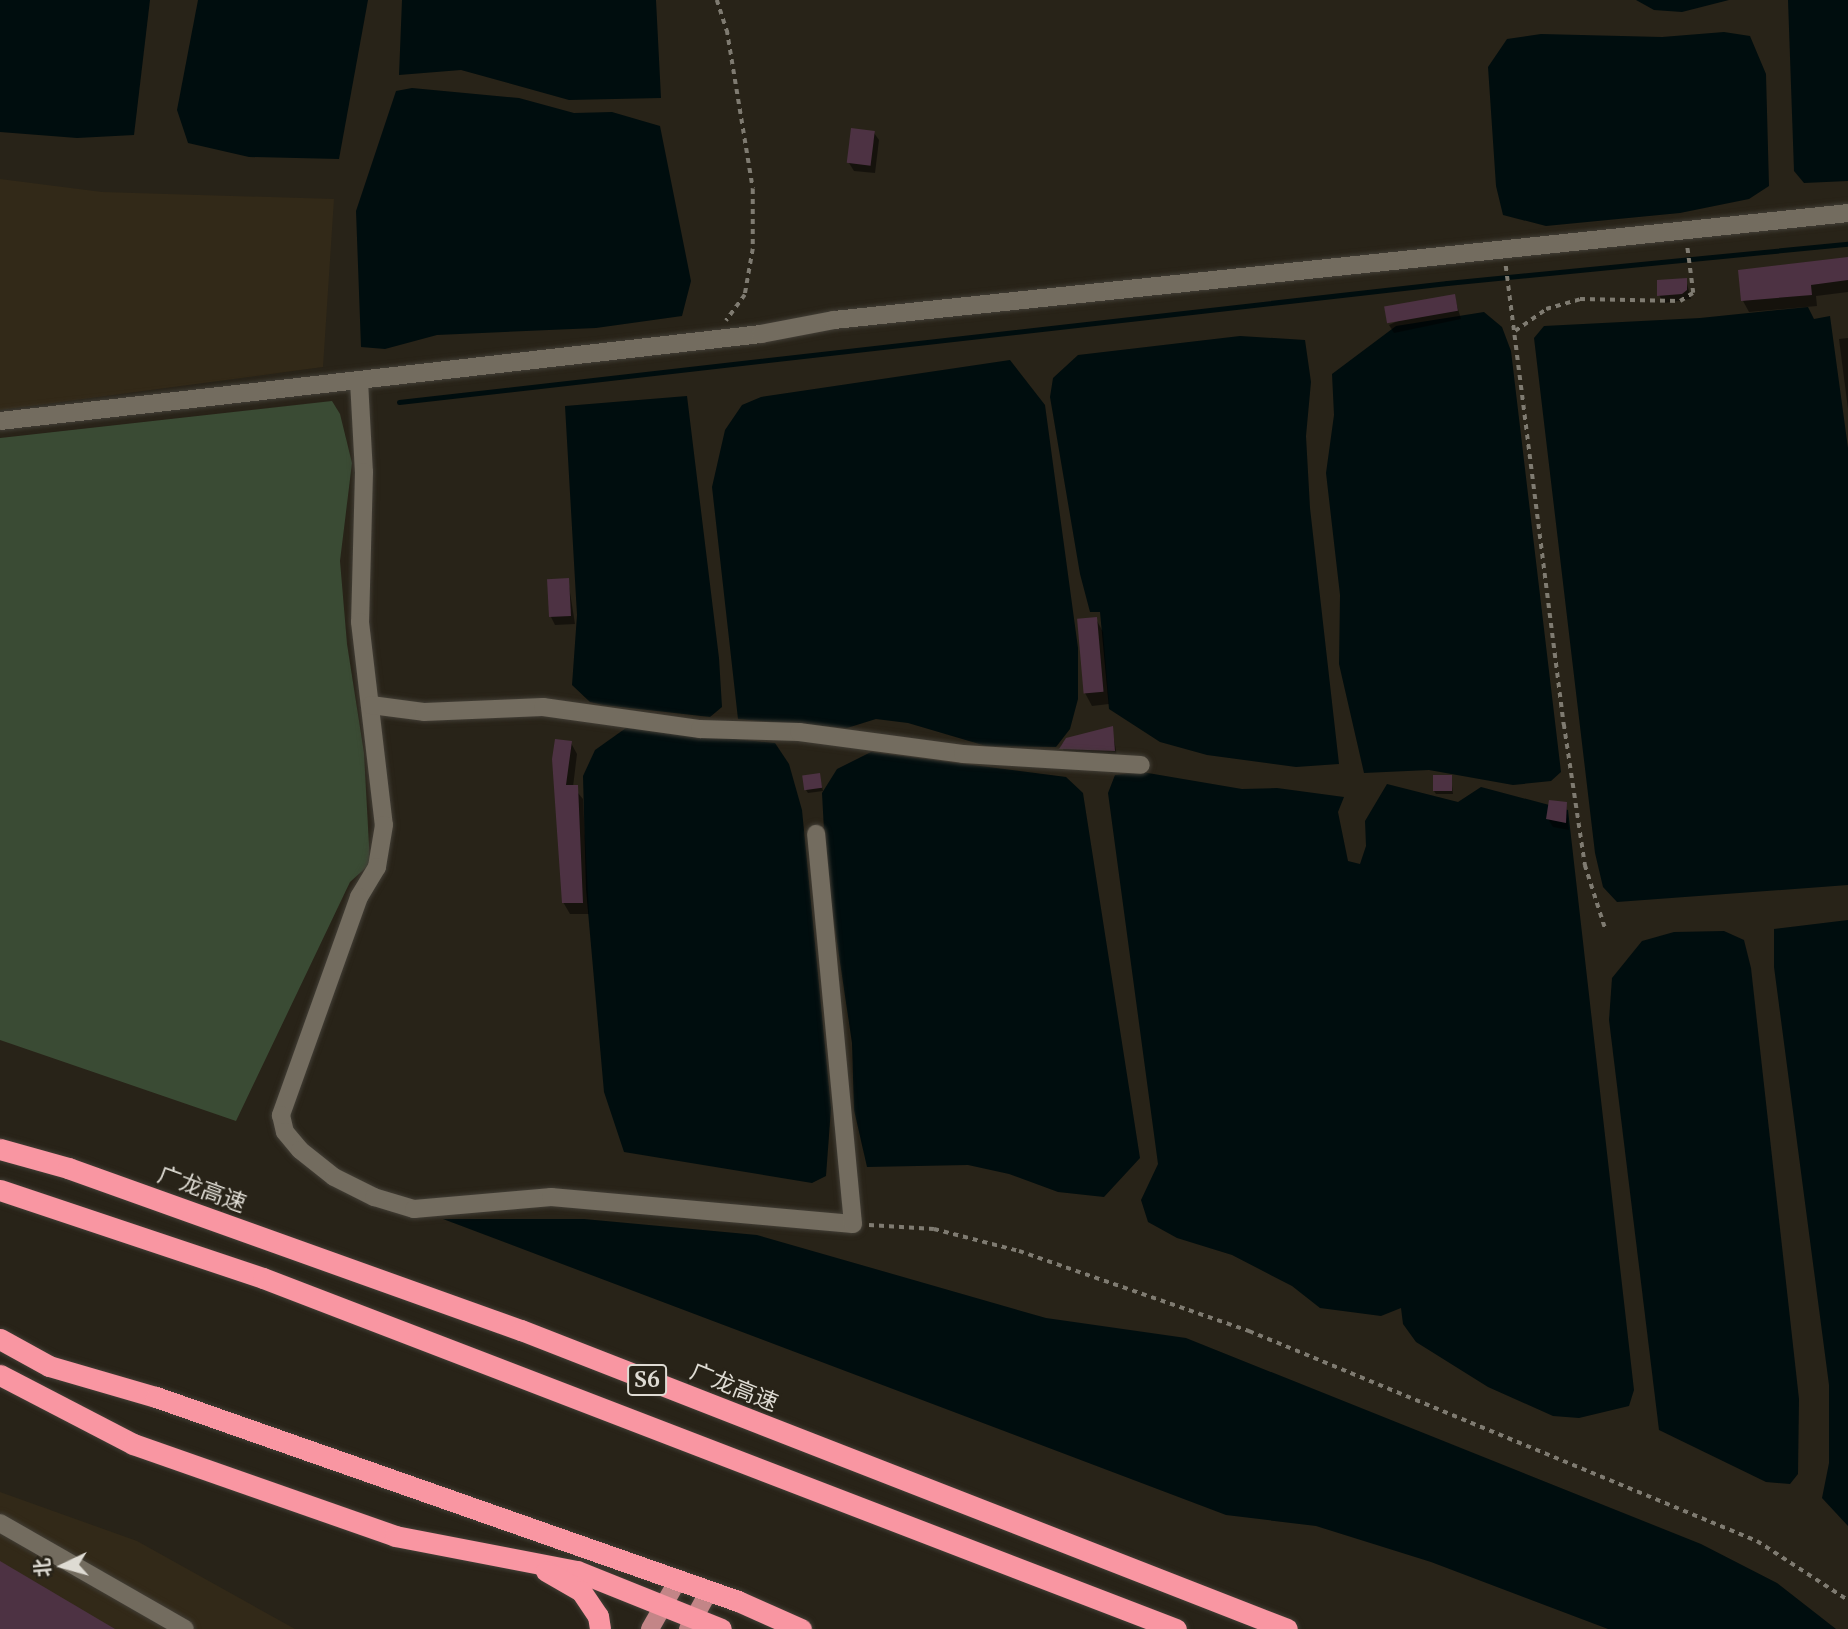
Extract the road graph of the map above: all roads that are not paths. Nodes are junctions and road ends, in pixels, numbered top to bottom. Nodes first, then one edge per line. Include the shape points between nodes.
1 (1848, 213) edge
2 (359, 381) junction
3 (0, 421) edge
4 (371, 705) junction
5 (1141, 765) dead end
6 (816, 834) dead end
7 (0, 1149) edge
8 (0, 1189) edge
9 (0, 1339) edge
10 (0, 1375) edge
11 (0, 1523) edge
12 (526, 1561) junction
13 (678, 1580) junction
14 (709, 1591) junction
15 (664, 1605) junction
16 (691, 1623) edge
17 (185, 1629) edge
18 (600, 1629) edge
19 (650, 1629) edge
20 (720, 1629) edge
21 (801, 1629) edge
22 (1176, 1629) edge
23 (1287, 1629) edge

1 - 2 lane via 834,320 761,334
2 - 3 lane
2 - 4 lane via 364,472 360,622
4 - 5 lane via 424,712 543,707 700,729 799,732 963,754
4 - 6 lane via 384,825 377,867 359,897 281,1115 285,1132 300,1150 334,1177 374,1197 414,1209 551,1197 853,1224
7 - 23 highway, 广龙高速 / S6 via 68,1168 521,1330
8 - 22 highway, S6 via 276,1283
9 - 13 highway via 49,1366 156,1397
10 - 12 highway via 133,1444 395,1536
11 - 17 lane
12 - 15 highway via 577,1571
12 - 18 highway via 581,1591 598,1616
13 - 14 highway
13 - 15 main road
14 - 16 main road
14 - 21 highway
15 - 16 highway
15 - 19 main road
16 - 20 highway

